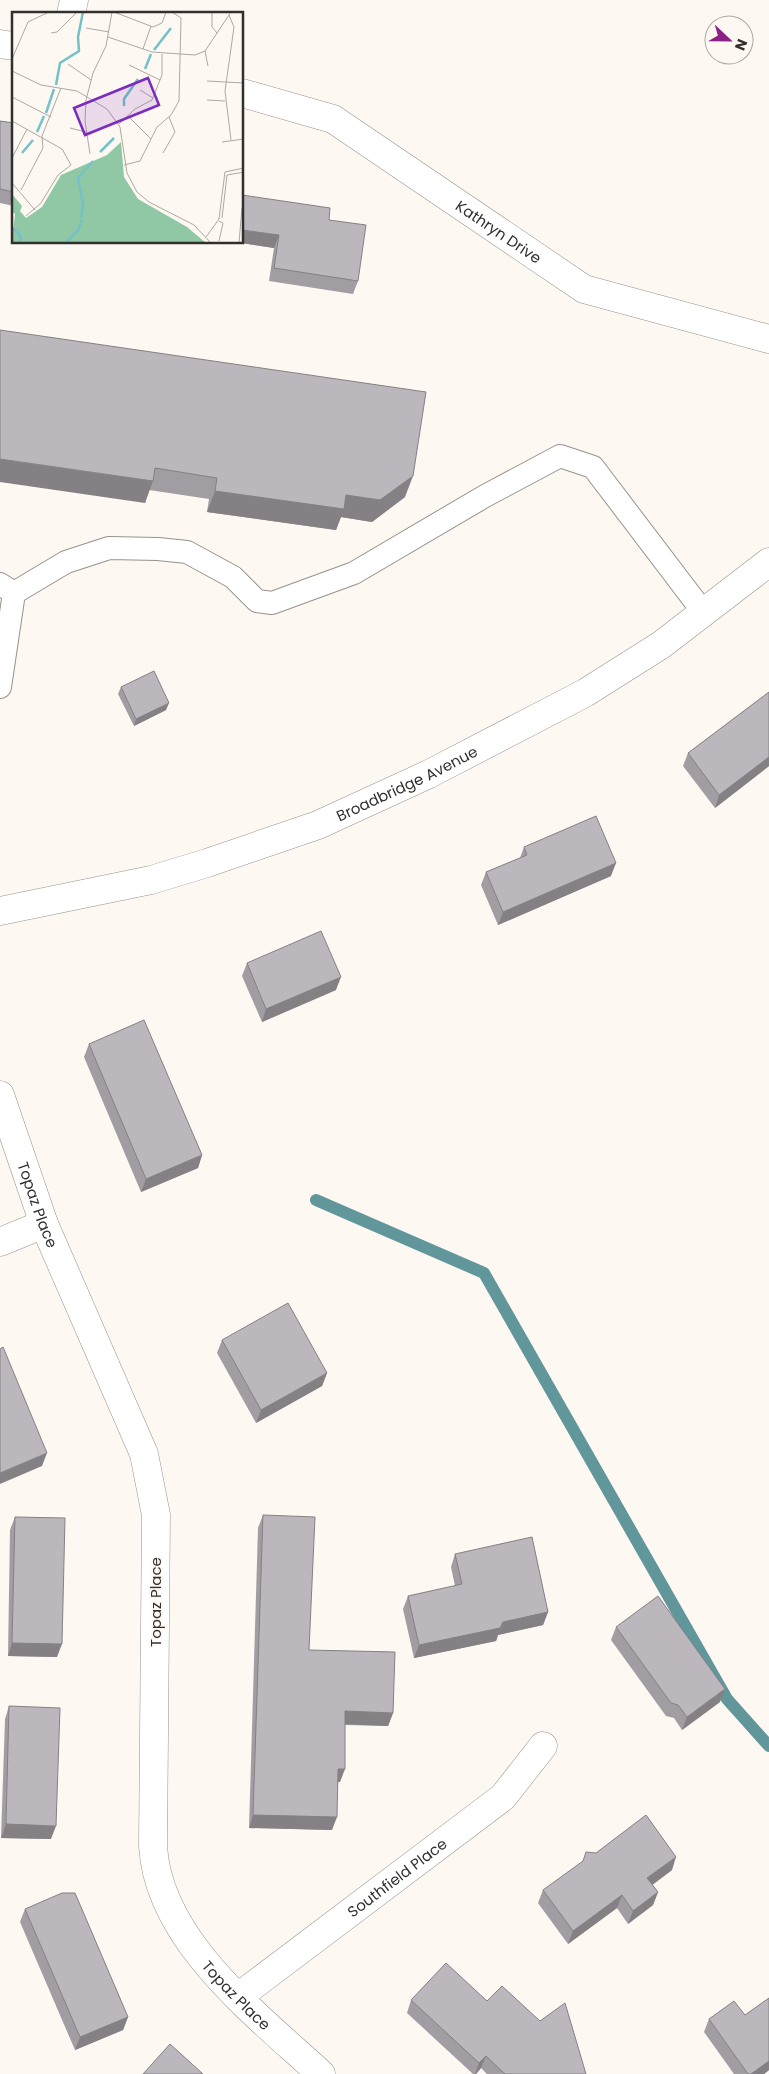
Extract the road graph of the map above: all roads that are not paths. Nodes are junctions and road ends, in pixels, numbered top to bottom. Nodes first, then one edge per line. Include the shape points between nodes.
1 (244, 94) edge
2 (769, 339) edge
3 (769, 562) edge
4 (7, 588) edge
5 (704, 613) junction
6 (0, 687) edge
7 (0, 911) edge
8 (0, 1095) edge
9 (44, 1224) junction
10 (0, 1242) edge
11 (543, 1746) dead end
12 (238, 1997) junction
13 (321, 2074) edge

1 - 2 street, Kathryn Drive via 333,119 584,289
3 - 5 street, Broadbridge Avenue
4 - 5 lane via 66,562 109,548 158,549 187,552 233,577 257,601 272,603 354,573 560,456 593,467
4 - 6 lane
5 - 7 street, Broadbridge Avenue via 661,645 584,693 429,774 318,825 150,880
8 - 9 street, Topaz Place
9 - 10 street
9 - 12 street, Topaz Place via 144,1454 151,1482 156,1515 154,1868 168,1906 187,1938
11 - 12 street, Southfield Place via 503,1797
12 - 13 street, Topaz Place

